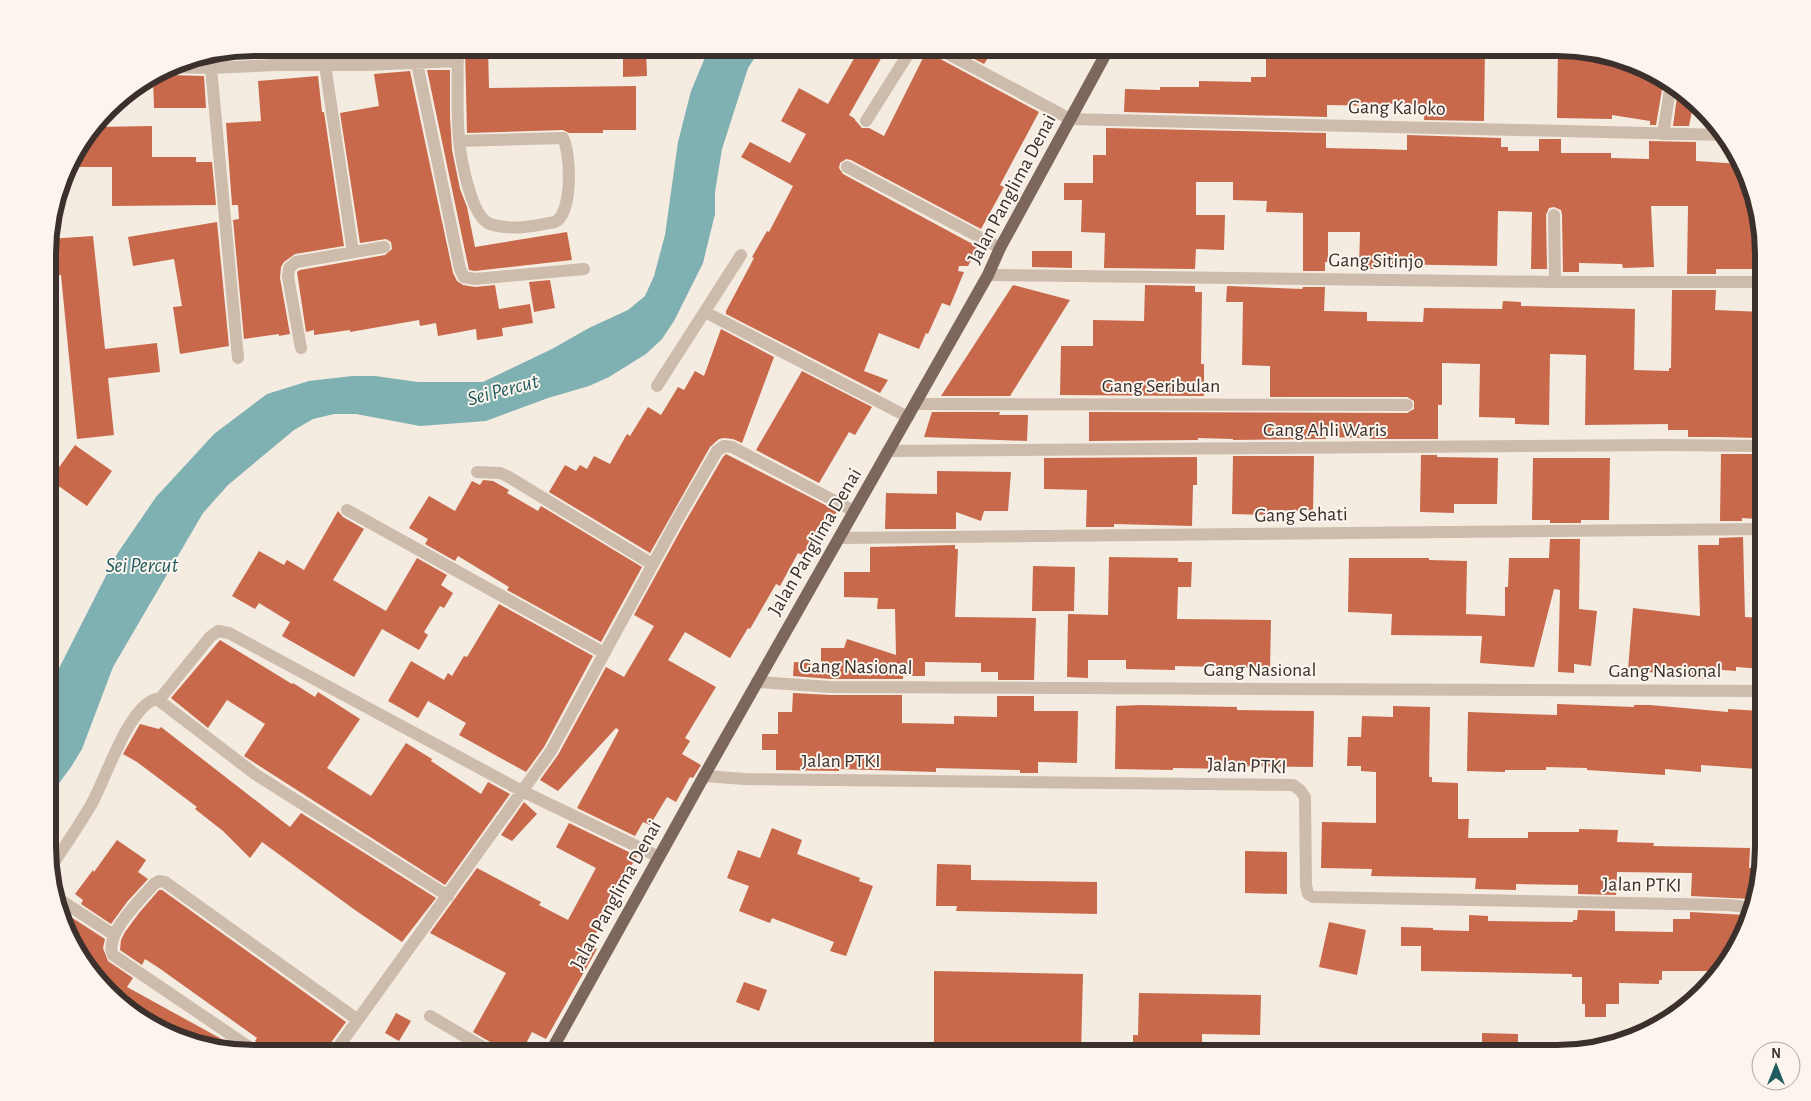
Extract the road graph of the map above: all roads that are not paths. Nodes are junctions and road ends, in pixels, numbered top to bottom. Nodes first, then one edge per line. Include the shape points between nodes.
1 (274, 56) edge
2 (458, 56) edge
3 (907, 56) edge
4 (952, 56) edge
5 (1105, 56) edge
6 (458, 61) junction
7 (417, 63) junction
8 (275, 65) junction
9 (325, 65) junction
10 (189, 67) edge
11 (210, 68) junction
12 (1670, 92) edge
13 (1070, 119) junction
14 (866, 121) dead end
15 (1663, 134) junction
16 (1715, 135) edge
17 (459, 141) junction
18 (847, 167) dead end
19 (1554, 215) dead end
20 (384, 247) dead end
21 (1000, 248) junction
22 (353, 252) junction
23 (741, 255) dead end
24 (584, 269) dead end
25 (988, 275) junction
26 (1555, 282) junction
27 (1755, 282) edge
28 (705, 312) junction
29 (301, 348) dead end
30 (238, 358) dead end
31 (657, 386) dead end
32 (915, 404) junction
33 (1407, 405) dead end
34 (908, 417) junction
35 (1755, 446) edge
36 (888, 452) junction
37 (477, 472) dead end
38 (347, 510) dead end
39 (854, 511) junction
40 (1755, 529) edge
41 (839, 538) junction
42 (652, 564) junction
43 (604, 653) junction
44 (757, 682) junction
45 (1755, 691) edge
46 (159, 700) junction
47 (704, 776) junction
48 (522, 792) junction
49 (659, 857) junction
50 (57, 858) edge
51 (448, 896) junction
52 (64, 902) edge
53 (1745, 907) edge
54 (114, 935) junction
55 (430, 1016) dead end
56 (358, 1020) junction
57 (244, 1044) edge
58 (340, 1045) edge
59 (479, 1045) edge
60 (554, 1045) edge

1 - 8 street
2 - 6 street
3 - 14 street
4 - 13 street
5 - 13 main road, Jalan Panglima Denai
6 - 7 street
6 - 17 street
7 - 9 street
7 - 24 street via 464,277 475,279
8 - 9 street
8 - 11 street
9 - 22 street
10 - 11 street
11 - 30 street
12 - 15 street
13 - 15 street, Gang Kaloko
13 - 21 main road, Jalan Panglima Denai
15 - 16 street, Gang Kaloko
17 - 17 street via 469,191 480,217 490,224 516,228 560,220 564,213 569,176 567,149 562,138
18 - 21 street
19 - 26 street
20 - 22 street
21 - 25 main road, Jalan Panglima Denai
22 - 29 street via 296,262 289,268
23 - 28 street
25 - 26 street, Gang Sitinjo
25 - 32 main road, Jalan Panglima Denai
26 - 27 street, Gang Sitinjo
28 - 31 street
28 - 34 street
32 - 33 street, Gang Seribulan
32 - 34 main road, Jalan Panglima Denai
34 - 36 main road, Jalan Panglima Denai
35 - 36 street, Gang Ahli Waris
36 - 39 main road, Jalan Panglima Denai
37 - 42 street via 507,476
38 - 43 street
39 - 41 main road, Jalan Panglima Denai
39 - 42 street via 724,446 717,451
40 - 41 street, Gang Sehati
41 - 44 main road, Jalan Panglima Denai
42 - 43 street
43 - 48 street via 551,751
44 - 45 street, Gang Nasional via 831,687
44 - 47 main road, Jalan Panglima Denai
46 - 48 street via 210,637 218,631 229,633
46 - 50 street via 147,702 132,720 91,804
46 - 51 street via 255,774
47 - 49 main road, Jalan Panglima Denai
47 - 53 street, Jalan PTKI via 1294,785 1304,797 1306,885 1308,894 1313,897
48 - 49 street
48 - 51 street
49 - 60 main road, Jalan Panglima Denai
51 - 56 street
52 - 54 street
54 - 56 street via 154,884 165,882
54 - 57 street via 113,955
55 - 59 street
56 - 58 street

